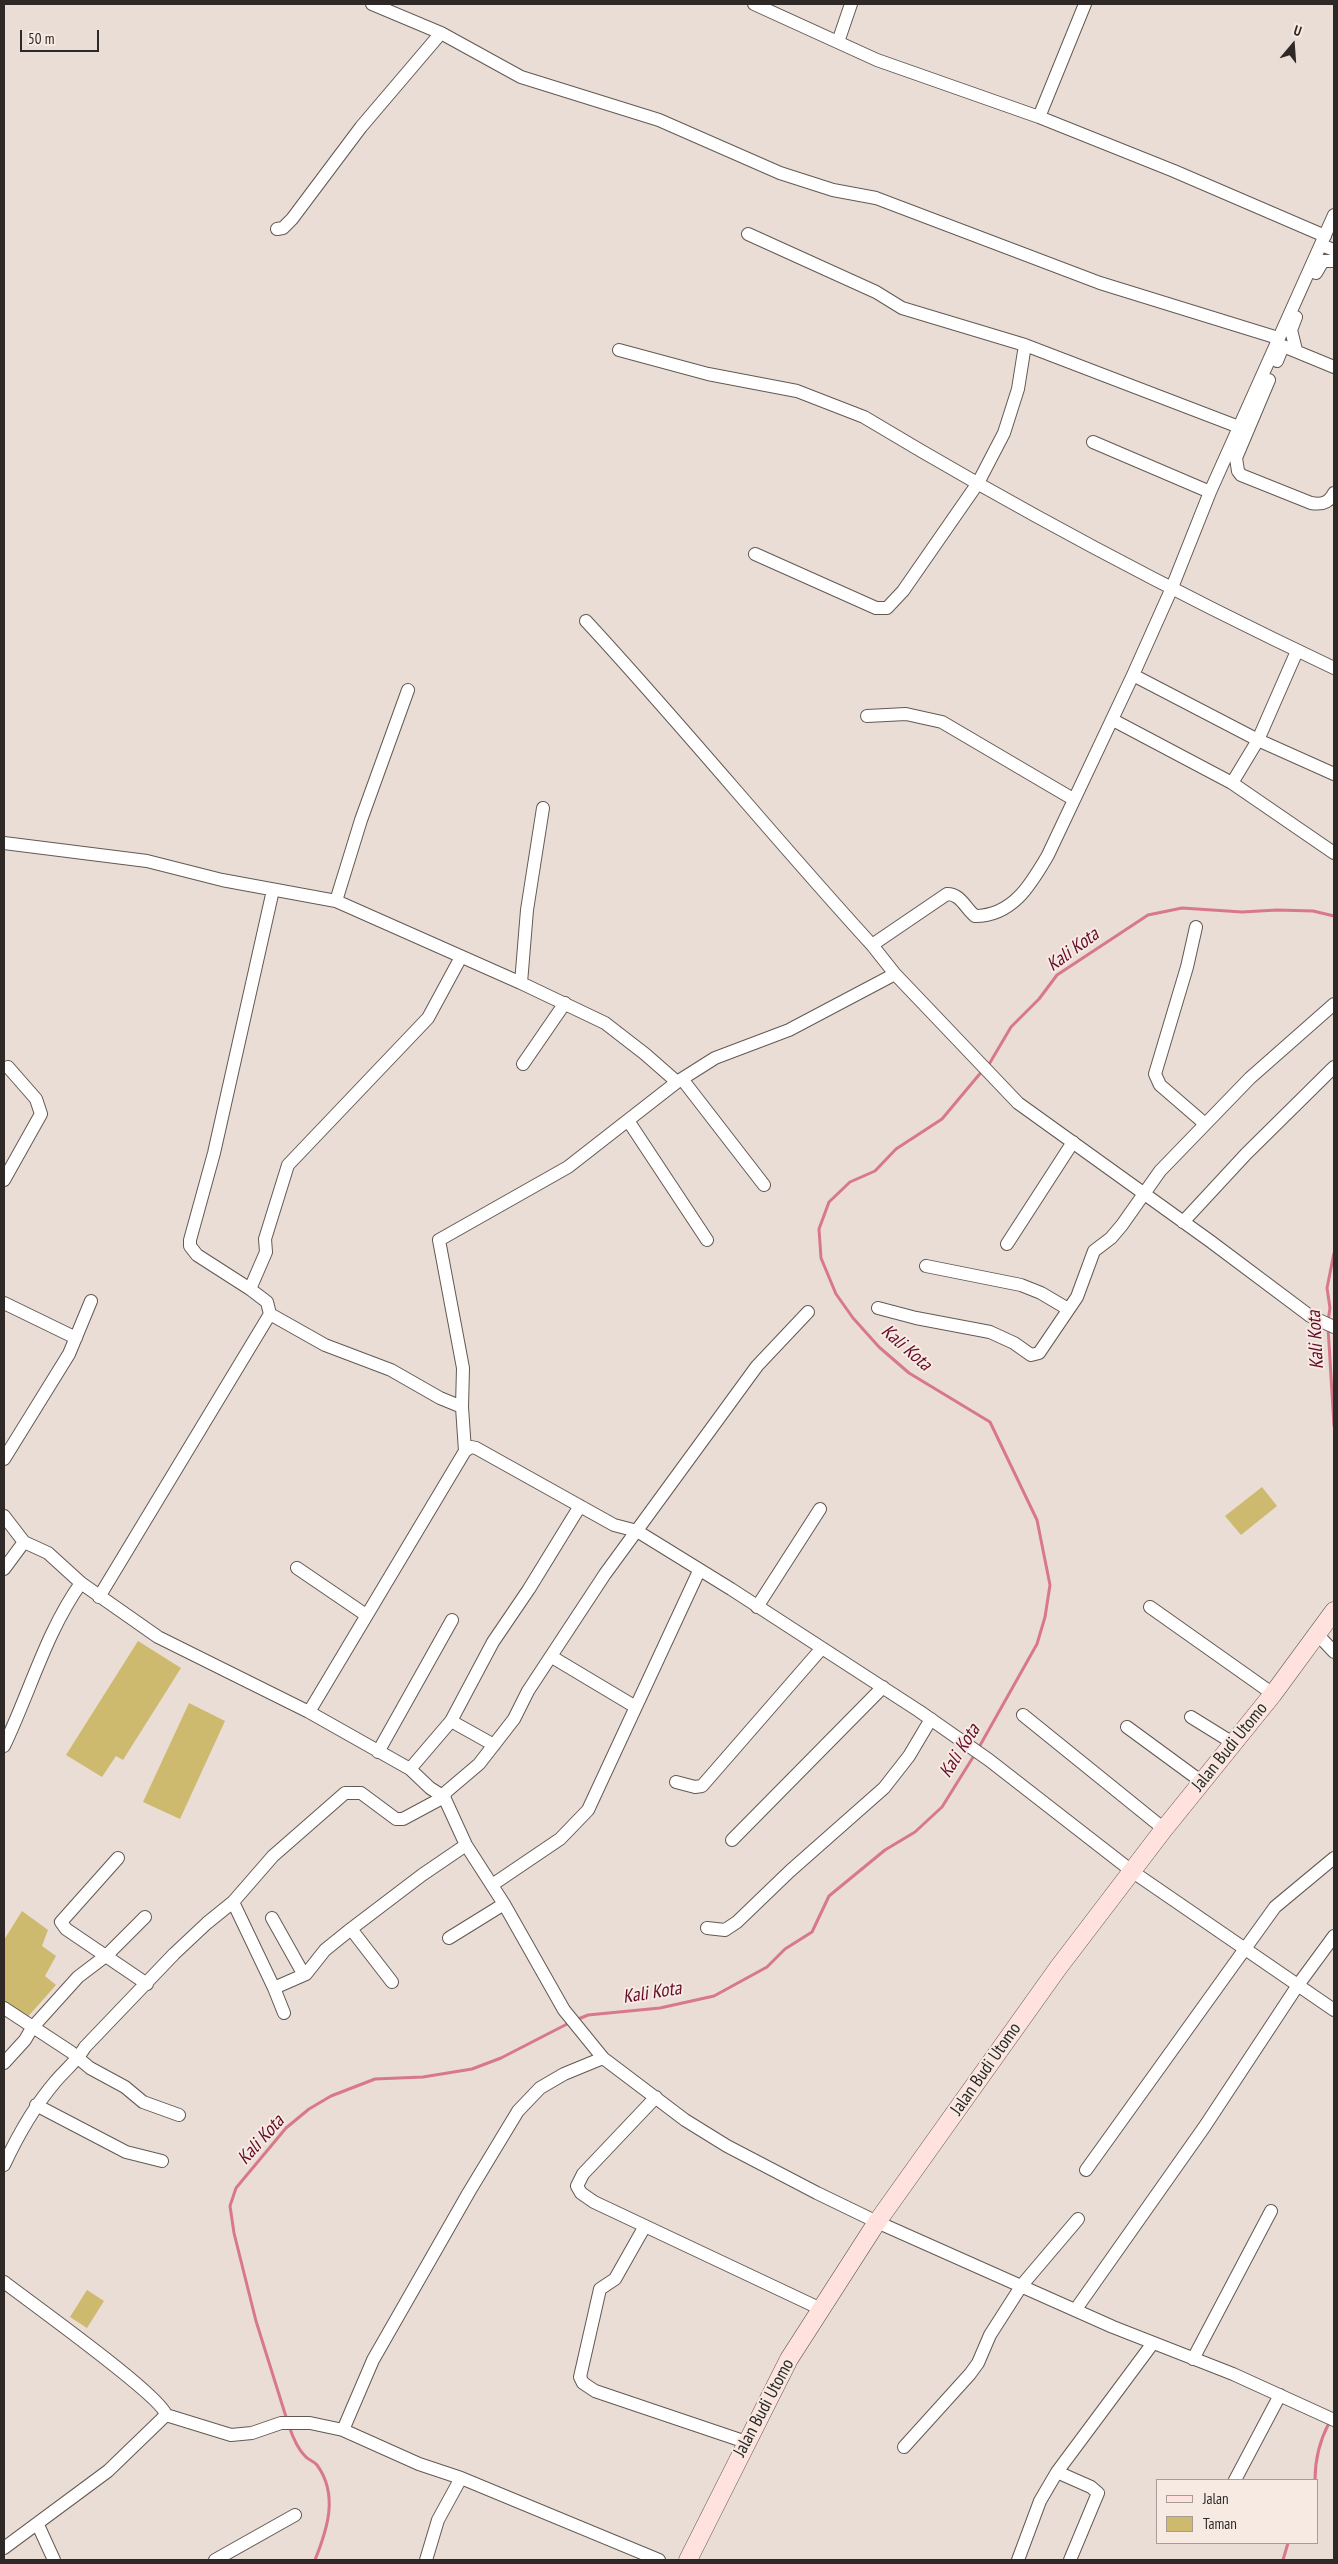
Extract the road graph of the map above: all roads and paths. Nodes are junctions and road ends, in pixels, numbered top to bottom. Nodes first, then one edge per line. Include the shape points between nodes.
1 (372, 4) edge
2 (754, 4) edge
3 (851, 4) edge
4 (1085, 4) edge
5 (441, 33) junction
6 (838, 42) junction
7 (1039, 117) junction
8 (1334, 215) edge
9 (277, 229) dead end
10 (748, 234) dead end
11 (1323, 240) junction
12 (1334, 250) edge
13 (1334, 261) edge
14 (1278, 338) junction
15 (1025, 346) junction
16 (620, 350) dead end
17 (1296, 350) junction
18 (1334, 367) edge
19 (1239, 427) junction
20 (1093, 442) dead end
21 (978, 483) junction
22 (1210, 492) junction
23 (1334, 493) edge
24 (755, 554) dead end
25 (1171, 590) junction
26 (586, 620) dead end
27 (1297, 651) junction
28 (1334, 668) edge
29 (1133, 675) junction
30 (408, 690) dead end
31 (867, 716) dead end
32 (1113, 720) junction
33 (1258, 740) junction
34 (1334, 774) edge
35 (1232, 783) junction
36 (1073, 799) junction
37 (543, 808) dead end
38 (4, 843) edge
39 (1334, 853) edge
40 (272, 890) junction
41 (336, 901) junction
42 (1196, 927) dead end
43 (872, 946) junction
44 (461, 957) junction
45 (895, 974) junction
46 (522, 983) junction
47 (565, 1003) junction
48 (1334, 1004) edge
49 (523, 1064) dead end
50 (8, 1067) dead end
51 (1334, 1067) edge
52 (680, 1081) junction
53 (629, 1122) junction
54 (1204, 1123) junction
55 (1072, 1142) junction
56 (4, 1180) edge
57 (764, 1185) dead end
58 (1142, 1194) junction
59 (1183, 1222) junction
60 (707, 1240) dead end
61 (1007, 1244) dead end
62 (926, 1266) dead end
63 (250, 1288) junction
64 (91, 1301) dead end
65 (4, 1303) edge
66 (878, 1308) dead end
67 (1068, 1309) junction
68 (808, 1312) dead end
69 (270, 1314) junction
70 (1334, 1328) edge
71 (76, 1338) junction
72 (462, 1408) junction
73 (465, 1451) junction
74 (4, 1459) edge
75 (580, 1506) junction
76 (820, 1509) dead end
77 (4, 1516) edge
78 (637, 1532) junction
79 (24, 1542) junction
80 (297, 1568) dead end
81 (4, 1569) edge
82 (698, 1571) junction
83 (81, 1583) junction
84 (100, 1597) junction
85 (757, 1607) junction
86 (1150, 1607) dead end
87 (1334, 1611) edge
88 (366, 1615) junction
89 (452, 1620) dead end
90 (1318, 1635) junction
91 (822, 1648) junction
92 (1334, 1652) edge
93 (552, 1657) junction
94 (883, 1687) junction
95 (1273, 1694) junction
96 (634, 1706) junction
97 (309, 1712) junction
98 (1023, 1715) dead end
99 (1191, 1716) dead end
100 (931, 1720) junction
101 (451, 1721) junction
102 (1126, 1727) dead end
103 (1233, 1743) junction
104 (494, 1744) junction
105 (4, 1746) edge
106 (378, 1752) junction
107 (410, 1769) junction
108 (676, 1782) dead end
109 (1202, 1782) junction
110 (444, 1797) junction
111 (1164, 1829) junction
112 (732, 1840) dead end
113 (466, 1845) junction
114 (118, 1858) dead end
115 (1334, 1858) edge
116 (1133, 1872) junction
117 (492, 1885) junction
118 (233, 1902) junction
119 (504, 1904) junction
120 (145, 1917) dead end
121 (272, 1918) dead end
122 (707, 1928) dead end
123 (351, 1929) junction
124 (1334, 1936) edge
125 (449, 1938) dead end
126 (1244, 1948) junction
127 (107, 1954) junction
128 (304, 1975) junction
129 (392, 1982) dead end
130 (147, 1984) junction
131 (1298, 1986) junction
132 (274, 1988) junction
133 (4, 2008) edge
134 (1334, 2010) edge
135 (284, 2013) dead end
136 (32, 2028) junction
137 (602, 2058) junction
138 (78, 2059) junction
139 (4, 2063) edge
140 (656, 2097) junction
141 (36, 2105) junction
142 (179, 2115) dead end
143 (162, 2162) dead end
144 (4, 2165) edge
145 (1086, 2170) dead end
146 (1271, 2212) dead end
147 (1078, 2218) dead end
148 (877, 2222) junction
149 (645, 2226) junction
150 (4, 2282) edge
151 (1022, 2285) junction
152 (1076, 2309) junction
153 (821, 2310) junction
154 (1153, 2343) junction
155 (1193, 2359) junction
156 (1280, 2395) junction
157 (166, 2415) junction
158 (1334, 2420) edge
159 (343, 2430) junction
160 (746, 2442) junction
161 (904, 2446) dead end
162 (1057, 2472) junction
163 (461, 2478) junction
164 (1236, 2479) edge
165 (295, 2515) dead end
166 (38, 2525) junction
167 (4, 2548) edge
168 (54, 2560) edge
169 (215, 2560) edge
170 (426, 2560) edge
171 (659, 2560) edge
172 (688, 2560) edge
173 (1018, 2560) edge
174 (1070, 2560) edge

1 - 5 street
2 - 6 street
3 - 6 street
4 - 7 street
5 - 9 street via 362,127 292,219
5 - 14 street via 521,77 659,120 780,173 834,190 883,200 1091,280
6 - 7 street via 877,60
7 - 11 street
8 - 11 street
10 - 15 street via 876,292 902,308
11 - 12 street
11 - 14 street
13 - 17 street via 1323,261 1300,307 1291,330
14 - 19 street
15 - 19 street
15 - 21 street via 1018,389 1004,433
16 - 21 street via 708,374 816,396 864,417
17 - 18 street
17 - 23 street via 1284,346 1280,353 1236,458 1238,471 1312,503 1321,505
19 - 22 street
20 - 22 street
21 - 24 street via 904,592 887,608 876,608
21 - 25 street
22 - 25 street
25 - 27 street
25 - 29 street
26 - 43 street via 666,707
27 - 28 street
27 - 33 street
29 - 32 street
29 - 33 street
30 - 41 street via 364,811
31 - 36 street via 906,714 942,722
32 - 35 street
32 - 36 street
33 - 34 street
33 - 35 street
35 - 39 street
36 - 43 street via 1032,883 1010,905 996,913 975,916 960,898 947,894
37 - 46 street via 526,910
38 - 40 street via 147,861
40 - 41 street
40 - 63 street via 214,1152 190,1240 192,1251
41 - 44 street
42 - 54 street via 1188,967 1155,1074 1160,1085
43 - 45 street
44 - 46 street
44 - 63 street via 428,1018 288,1165 265,1238 266,1252
45 - 52 street via 789,1030 715,1058
45 - 55 street via 1025,1109
46 - 47 street
47 - 49 street
47 - 52 street via 605,1023
48 - 54 street
50 - 56 street via 36,1099 41,1114
51 - 59 street
52 - 53 street
52 - 57 street
53 - 60 street
53 - 72 street via 568,1167 439,1240 463,1368
54 - 58 street
55 - 58 street
55 - 61 street
58 - 59 street
58 - 67 street via 1122,1225 1094,1251 1084,1284
59 - 70 street via 1317,1322
62 - 67 street via 1020,1285
63 - 69 street via 267,1302
64 - 71 street
65 - 71 street
66 - 67 street via 990,1332 1030,1355 1039,1353
68 - 78 street via 757,1366
69 - 72 street via 325,1345 391,1370
69 - 84 street
71 - 74 street
72 - 73 street
73 - 75 street via 471,1447 480,1449
73 - 88 street
75 - 78 street via 614,1525
75 - 101 street via 493,1642
76 - 85 street
77 - 79 street
78 - 82 street
78 - 93 street via 576,1617
79 - 81 street
79 - 83 street via 48,1553
80 - 88 street
82 - 85 street
82 - 96 street
83 - 84 street
83 - 105 street via 52,1634
84 - 97 street via 158,1637
85 - 91 street
86 - 95 street
87 - 90 street, Jalan Budi Utomo
88 - 97 street
89 - 106 street
90 - 92 street
90 - 95 street, Jalan Budi Utomo
91 - 94 street
91 - 108 street via 702,1786
93 - 96 street
93 - 104 street via 528,1691 514,1719
94 - 100 street
94 - 112 street
95 - 103 street, Jalan Budi Utomo
96 - 117 street via 588,1810 560,1839
97 - 106 street
98 - 111 street
99 - 103 street
100 - 116 street via 989,1760
100 - 122 street via 884,1788 737,1922 726,1930
101 - 104 street
101 - 107 street
102 - 109 street
103 - 109 street, Jalan Budi Utomo
104 - 110 street via 479,1764
106 - 107 street
107 - 110 street
109 - 111 street, Jalan Budi Utomo
110 - 113 street
110 - 118 street via 403,1819 396,1819 361,1793 345,1793 273,1856
111 - 116 street, Jalan Budi Utomo
113 - 117 street
113 - 123 street
114 - 127 street via 61,1922 66,1929
115 - 126 street via 1275,1907
116 - 126 street
116 - 148 street, Jalan Budi Utomo via 1058,1968
117 - 119 street
118 - 130 street via 206,1923
118 - 132 street
119 - 125 street
119 - 137 street via 564,2010
120 - 127 street
121 - 128 street
123 - 128 street via 325,1950
123 - 129 street
124 - 131 street
126 - 131 street
126 - 145 street
127 - 130 street
127 - 136 street via 78,1977
128 - 132 street
130 - 138 street
131 - 134 street
131 - 152 street via 1205,2126
132 - 135 street
133 - 136 street
136 - 138 street
136 - 139 street
137 - 140 street
137 - 159 street via 540,2088 518,2111 373,2360
138 - 141 street
138 - 142 street via 125,2087 143,2102
140 - 148 street via 727,2146
140 - 149 street via 583,2174 578,2186 581,2193 594,2202
141 - 143 street via 126,2152
141 - 144 street
146 - 155 street
147 - 151 street
148 - 151 street
148 - 153 street, Jalan Budi Utomo
149 - 153 street
149 - 160 street via 615,2279 600,2289 580,2377 595,2391
150 - 157 street via 124,2373 162,2406
151 - 152 street
151 - 161 street via 970,2374
152 - 154 street
153 - 160 street, Jalan Budi Utomo via 789,2359
154 - 155 street
154 - 162 street
155 - 156 street
156 - 158 street
156 - 164 street
157 - 159 street via 231,2435 252,2433 281,2423 303,2422
157 - 166 street via 108,2472
159 - 163 street via 419,2464
160 - 172 street, Jalan Budi Utomo
162 - 173 street via 1040,2501
162 - 174 street via 1098,2493
163 - 170 street via 438,2520
163 - 171 street
165 - 169 street
166 - 167 street
166 - 168 street

